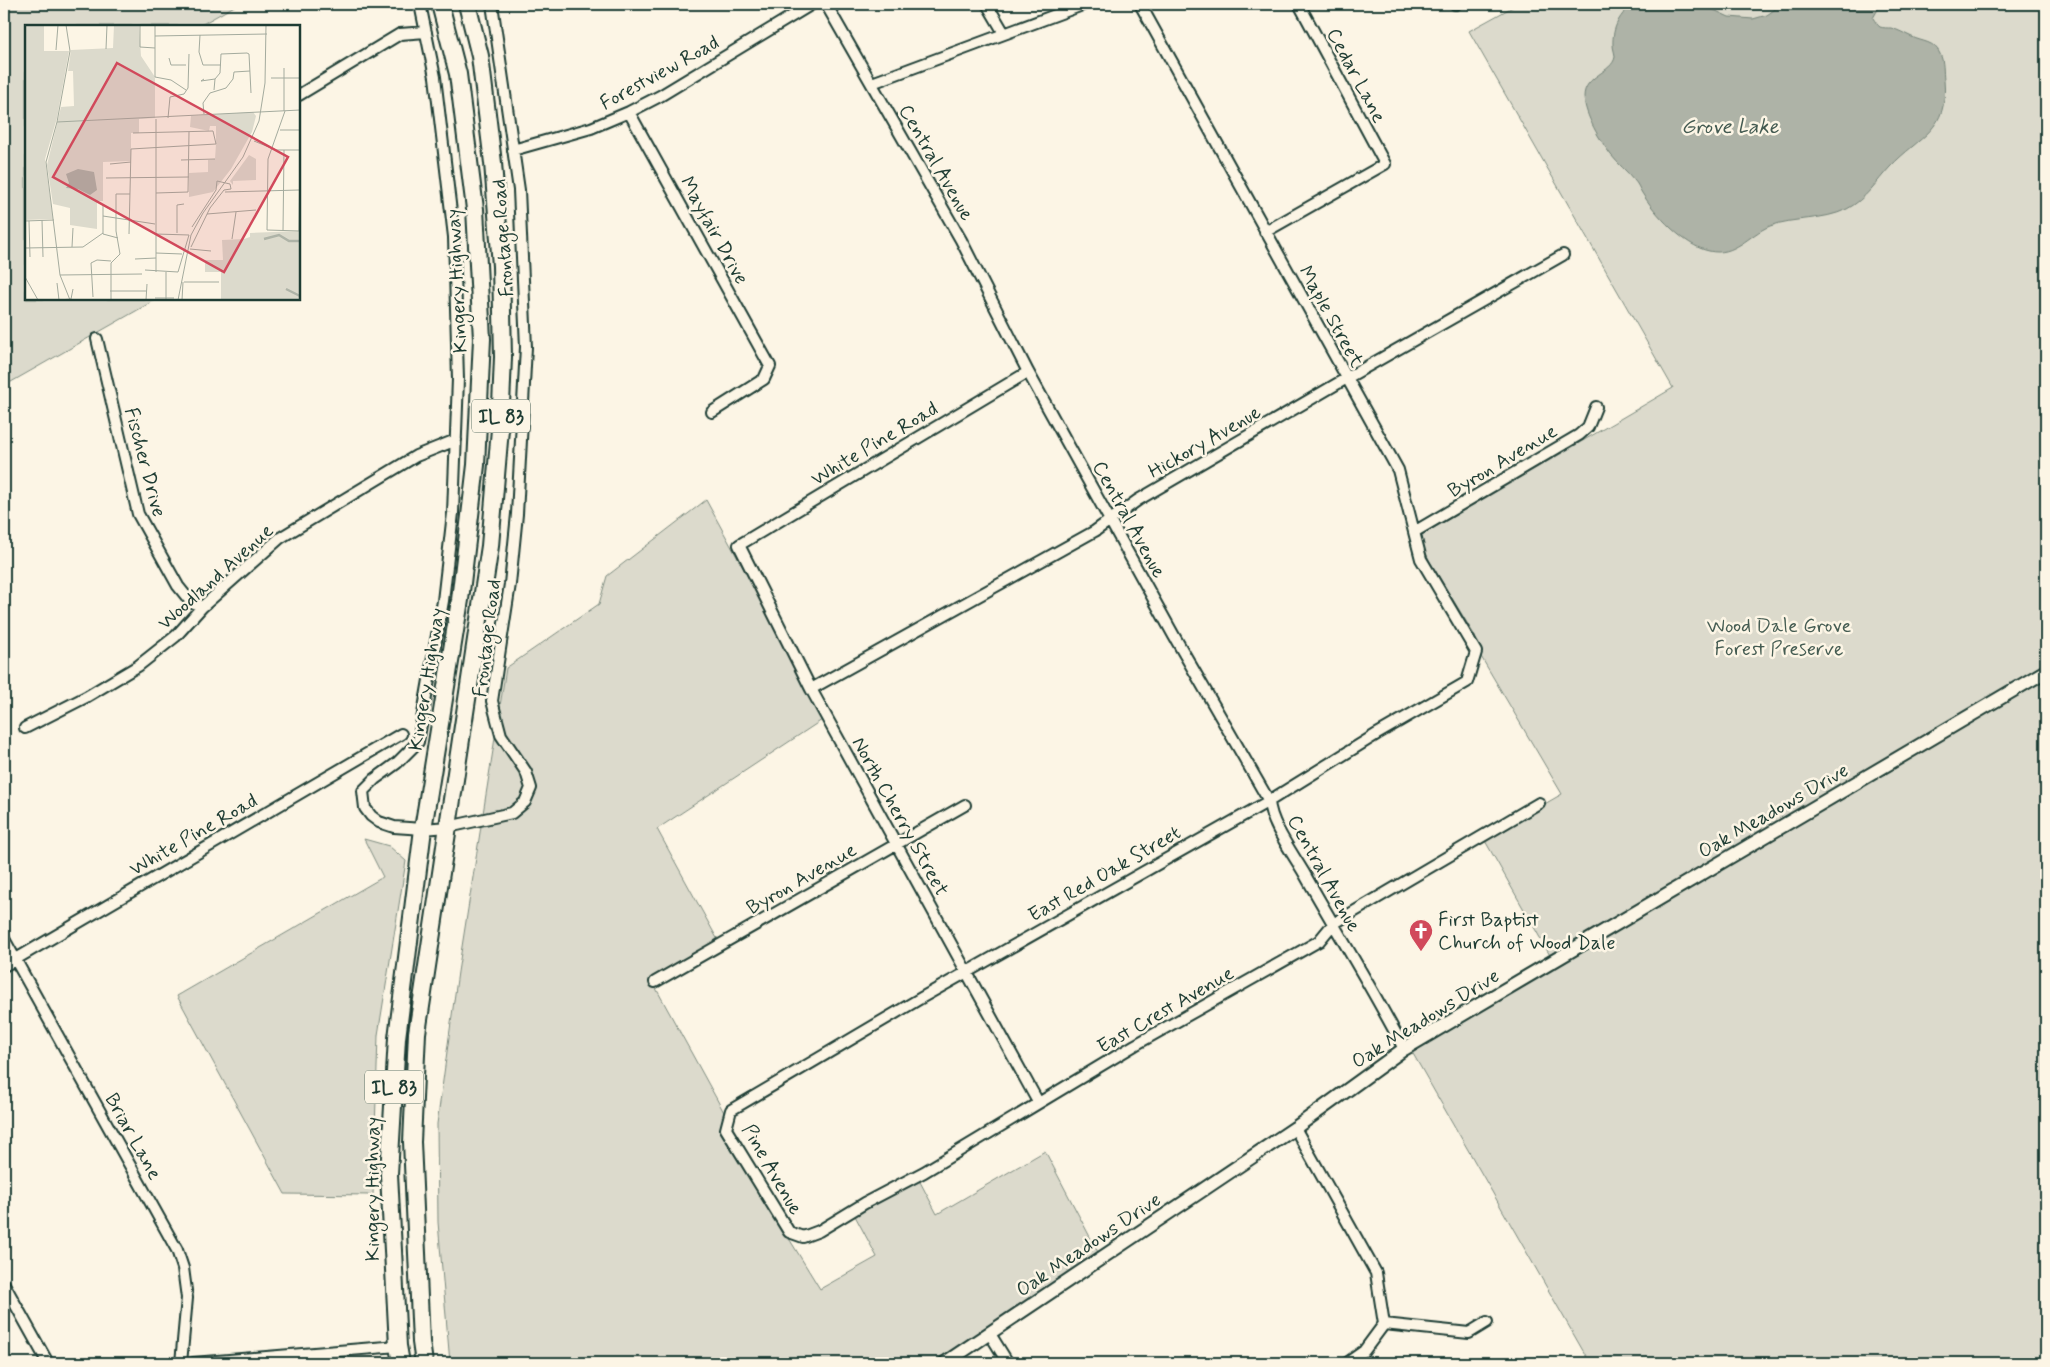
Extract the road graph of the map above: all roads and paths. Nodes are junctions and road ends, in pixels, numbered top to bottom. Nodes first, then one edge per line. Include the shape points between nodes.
1 (420, 4) edge
2 (440, 4) edge
3 (467, 4) edge
4 (492, 4) edge
5 (812, 4) edge
6 (826, 4) edge
7 (987, 4) edge
8 (1085, 4) edge
9 (1140, 4) edge
10 (1298, 4) edge
11 (426, 32) junction
12 (1004, 34) junction
13 (872, 83) junction
14 (300, 94) edge
15 (629, 112) junction
16 (513, 150) junction
17 (1265, 232) junction
18 (1563, 255) dead end
19 (97, 339) dead end
20 (1028, 372) junction
21 (1347, 378) junction
22 (1596, 407) dead end
23 (712, 412) dead end
24 (456, 440) junction
25 (1110, 518) junction
26 (1414, 532) junction
27 (739, 545) joint
28 (202, 607) junction
29 (1476, 652) joint
30 (2046, 671) edge
31 (811, 688) junction
32 (26, 728) dead end
33 (401, 734) dead end
34 (1269, 801) junction
35 (1539, 803) dead end
36 (965, 805) dead end
37 (448, 826) junction
38 (423, 828) junction
39 (896, 844) junction
40 (1333, 924) junction
41 (4, 939) edge
42 (15, 959) junction
43 (4, 966) edge
44 (968, 972) junction
45 (655, 982) dead end
46 (1404, 1050) junction
47 (1038, 1102) junction
48 (730, 1110) joint
49 (1295, 1128) junction
50 (803, 1237) joint
51 (4, 1284) edge
52 (1487, 1322) dead end
53 (1384, 1324) junction
54 (990, 1334) junction
55 (398, 1346) junction
56 (48, 1363) edge
57 (181, 1363) edge
58 (193, 1363) edge
59 (401, 1363) edge
60 (424, 1363) edge
61 (945, 1363) edge
62 (1008, 1363) edge
63 (1347, 1363) edge

1 - 11 street, Frontage Road
2 - 38 highway, Kingery Highway / IL 83 via 460,84 475,209 482,338 476,464 460,600
3 - 37 highway, Kingery Highway / IL 83 via 480,56 492,163 503,357 490,546
4 - 16 street, Frontage Road
5 - 15 street, Forestview Road
6 - 13 street, Central Avenue
7 - 12 street
8 - 12 street
9 - 17 street, Maple Street
10 - 17 street, Cedar Lane via 1385,164
11 - 14 street via 400,34
11 - 24 street, Frontage Road via 436,77 454,237 458,380
12 - 13 street
13 - 20 street, Central Avenue via 962,240
15 - 16 street, Forestview Road via 591,128
15 - 23 street, Mayfair Drive via 770,366 764,380
16 - 37 street, Frontage Road via 519,190 526,347 517,514 492,701 501,736 526,772 531,788 525,802 512,813
17 - 21 street, Maple Street
18 - 21 street, Hickory Avenue
19 - 28 street, Fischer Drive via 138,514 178,586 190,601
20 - 25 street, Central Avenue
20 - 27 street, White Pine Road
21 - 25 street, Hickory Avenue
21 - 26 street, Maple Street via 1398,470
22 - 26 street, Byron Avenue via 1588,427 1579,435
24 - 28 street, Woodland Avenue via 416,456 280,538
24 - 38 street, Frontage Road via 453,513 443,601 418,742 364,791 365,808 379,822 394,827
25 - 31 street, Hickory Avenue via 1095,531
25 - 34 street, Central Avenue
26 - 29 street, Maple Street via 1421,559
27 - 31 street, North Cherry Street
28 - 32 street, Woodland Avenue via 176,636 138,666
29 - 34 street, East Red Oak Street via 1467,682
30 - 46 street, Oak Meadows Drive
31 - 39 street, North Cherry Street
33 - 42 street, White Pine Road
34 - 40 street, Central Avenue via 1284,838
34 - 44 street, East Red Oak Street
35 - 40 street, East Crest Avenue
36 - 39 street, Byron Avenue
37 - 38 street, Frontage Road
37 - 60 highway, Kingery Highway / IL 83 via 417,1033 412,1142
38 - 55 highway, Kingery Highway / IL 83 via 396,1038 389,1174
39 - 44 street, North Cherry Street
39 - 45 street, Byron Avenue
40 - 46 street, Central Avenue
40 - 47 street, East Crest Avenue via 1319,941
41 - 42 street, Briar Lane
42 - 43 street, White Pine Road
42 - 57 street, Briar Lane via 177,1250 187,1298
44 - 47 street, North Cherry Street
44 - 48 street, East Red Oak Street
46 - 49 street, Oak Meadows Drive
47 - 50 street, East Crest Avenue via 924,1172
48 - 50 street, Pine Avenue via 726,1129 789,1232
49 - 53 street via 1376,1273
49 - 54 street, Oak Meadows Drive
51 - 56 street
52 - 53 street via 1469,1333
53 - 63 street via 1364,1351
54 - 61 street, Oak Meadows Drive
54 - 62 street
55 - 58 street
55 - 59 highway, Kingery Highway / IL 83

